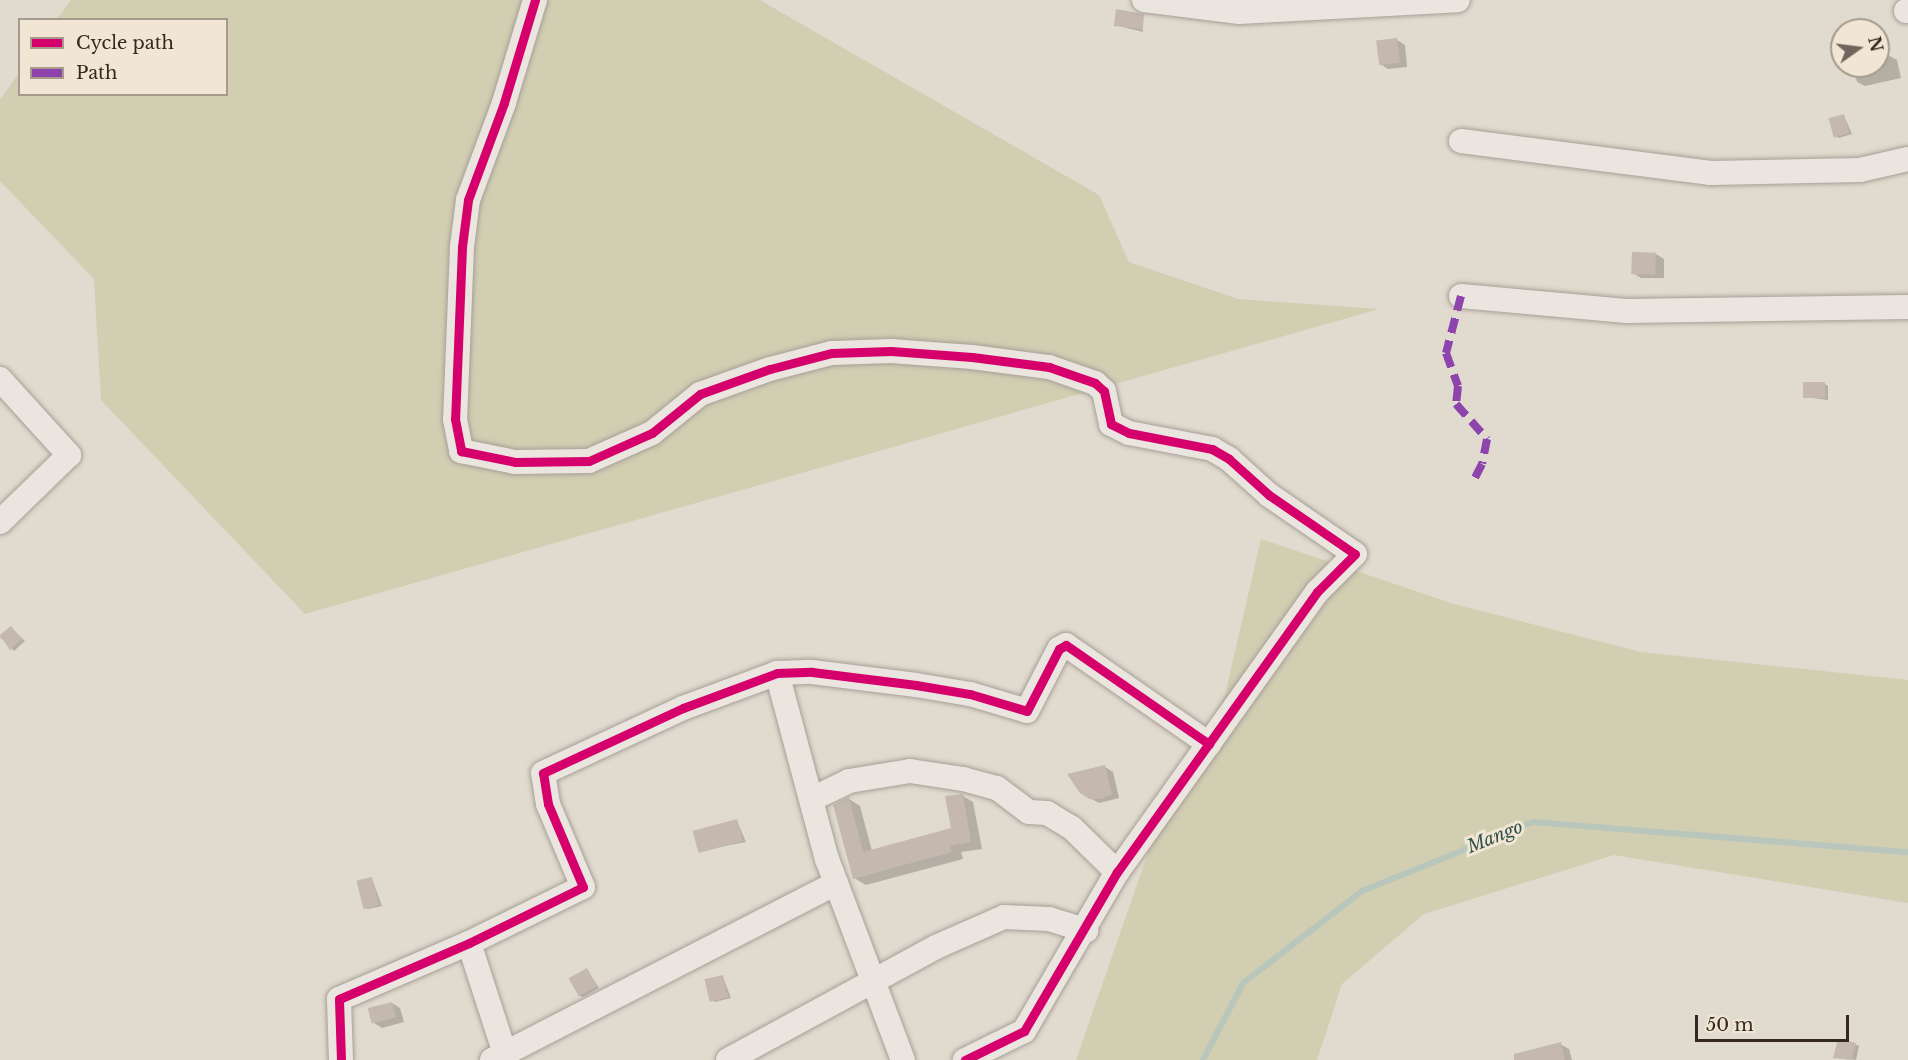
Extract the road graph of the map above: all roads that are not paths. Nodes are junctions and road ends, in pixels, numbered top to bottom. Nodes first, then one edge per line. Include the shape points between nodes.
1 (535, 0) edge
2 (1144, 0) edge
3 (1458, 0) edge
4 (1461, 141) dead end
5 (1908, 159) edge
6 (1461, 296) dead end
7 (1908, 307) edge
8 (0, 379) edge
9 (0, 522) edge
10 (777, 673) junction
11 (1209, 744) junction
12 (812, 799) junction
13 (1118, 872) junction
14 (836, 883) junction
15 (1086, 930) junction
16 (469, 943) junction
17 (873, 981) junction
18 (502, 1058) edge
19 (341, 1060) edge
20 (728, 1060) edge
21 (903, 1060) edge
22 (965, 1060) edge

1 - 11 street via 504,103 468,200 462,247 455,420 461,451 515,462 589,462 652,433 700,394 733,380 832,353 891,351 972,357 1049,367 1084,377 1104,391 1111,424 1129,433 1212,449 1269,495 1355,554 1317,592
2 - 3 street via 1239,12
4 - 5 street via 1712,173 1860,170
6 - 7 street via 1626,311
8 - 9 street via 69,455
10 - 11 street via 812,672 916,685 970,694 1027,711 1059,649 1066,645
10 - 12 street
10 - 16 street via 683,708 543,773 548,804 583,887
11 - 13 street
12 - 13 street via 849,781 910,771 963,779 997,788 1029,812 1047,813 1064,823
12 - 14 street
13 - 15 street
14 - 17 street
14 - 18 street via 732,934
15 - 17 street via 1048,919 1004,917
15 - 22 street via 1024,1032
16 - 18 street
16 - 19 street via 339,999
17 - 20 street
17 - 21 street

